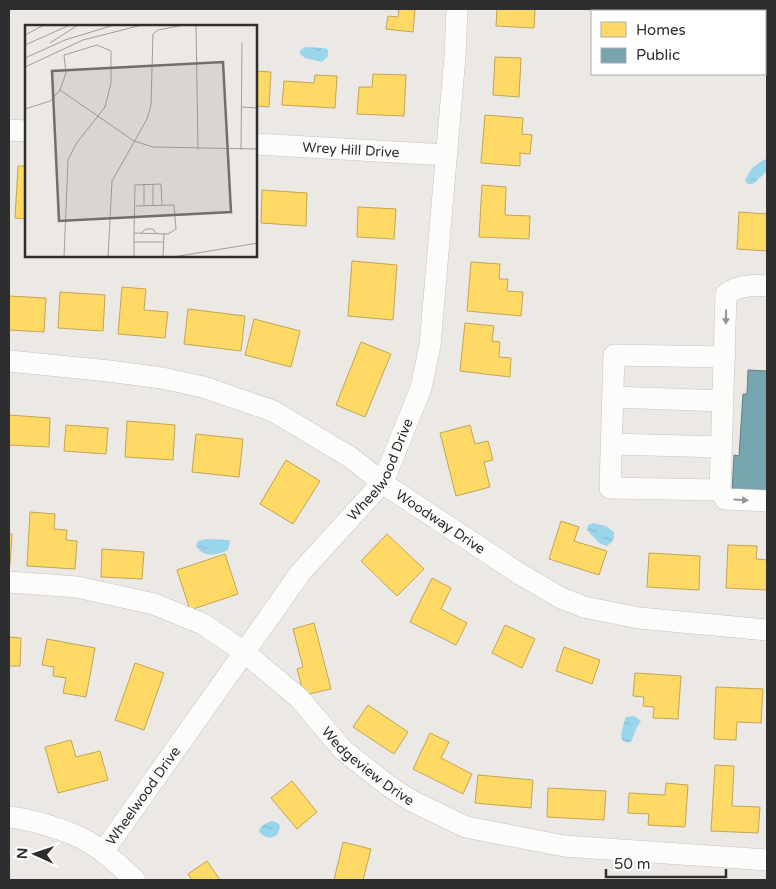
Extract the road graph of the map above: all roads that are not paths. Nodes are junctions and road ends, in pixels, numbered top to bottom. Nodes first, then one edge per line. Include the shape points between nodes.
1 (457, 9) edge
2 (9, 130) edge
3 (25, 130) edge
4 (258, 144) edge
5 (446, 155) junction
6 (767, 286) edge
7 (725, 357) junction
8 (9, 361) edge
9 (613, 397) junction
10 (723, 401) junction
11 (612, 444) junction
12 (721, 447) junction
13 (383, 482) junction
14 (720, 490) junction
15 (767, 501) edge
16 (9, 582) edge
17 (767, 630) edge
18 (244, 652) junction
19 (9, 817) edge
20 (103, 852) junction
21 (767, 860) edge
22 (135, 880) edge

1 - 5 street, Wheelwood Drive
2 - 3 street
4 - 5 street, Wrey Hill Drive
5 - 13 street, Wheelwood Drive via 430,345 421,388
6 -> 7 street via 750,285 726,294
7 - 9 street via 614,355
7 - 10 street
8 - 13 street, Woodway Drive via 118,372 203,387 273,411 350,457
9 - 10 street
9 - 11 street
10 - 12 street
11 - 12 street
11 - 14 street via 610,488
12 - 14 street
13 - 17 street, Woodway Drive via 520,574 561,598 584,607 639,618
13 - 18 street, Wheelwood Drive via 301,572
14 -> 15 street via 725,499
16 - 18 street, Wedgeview Drive via 77,587 154,604 203,624
18 - 20 street, Wheelwood Drive
18 - 21 street, Wedgeview Drive via 299,698 343,750 410,800 466,827 564,846
19 - 20 street via 41,823 88,842
20 - 22 street

